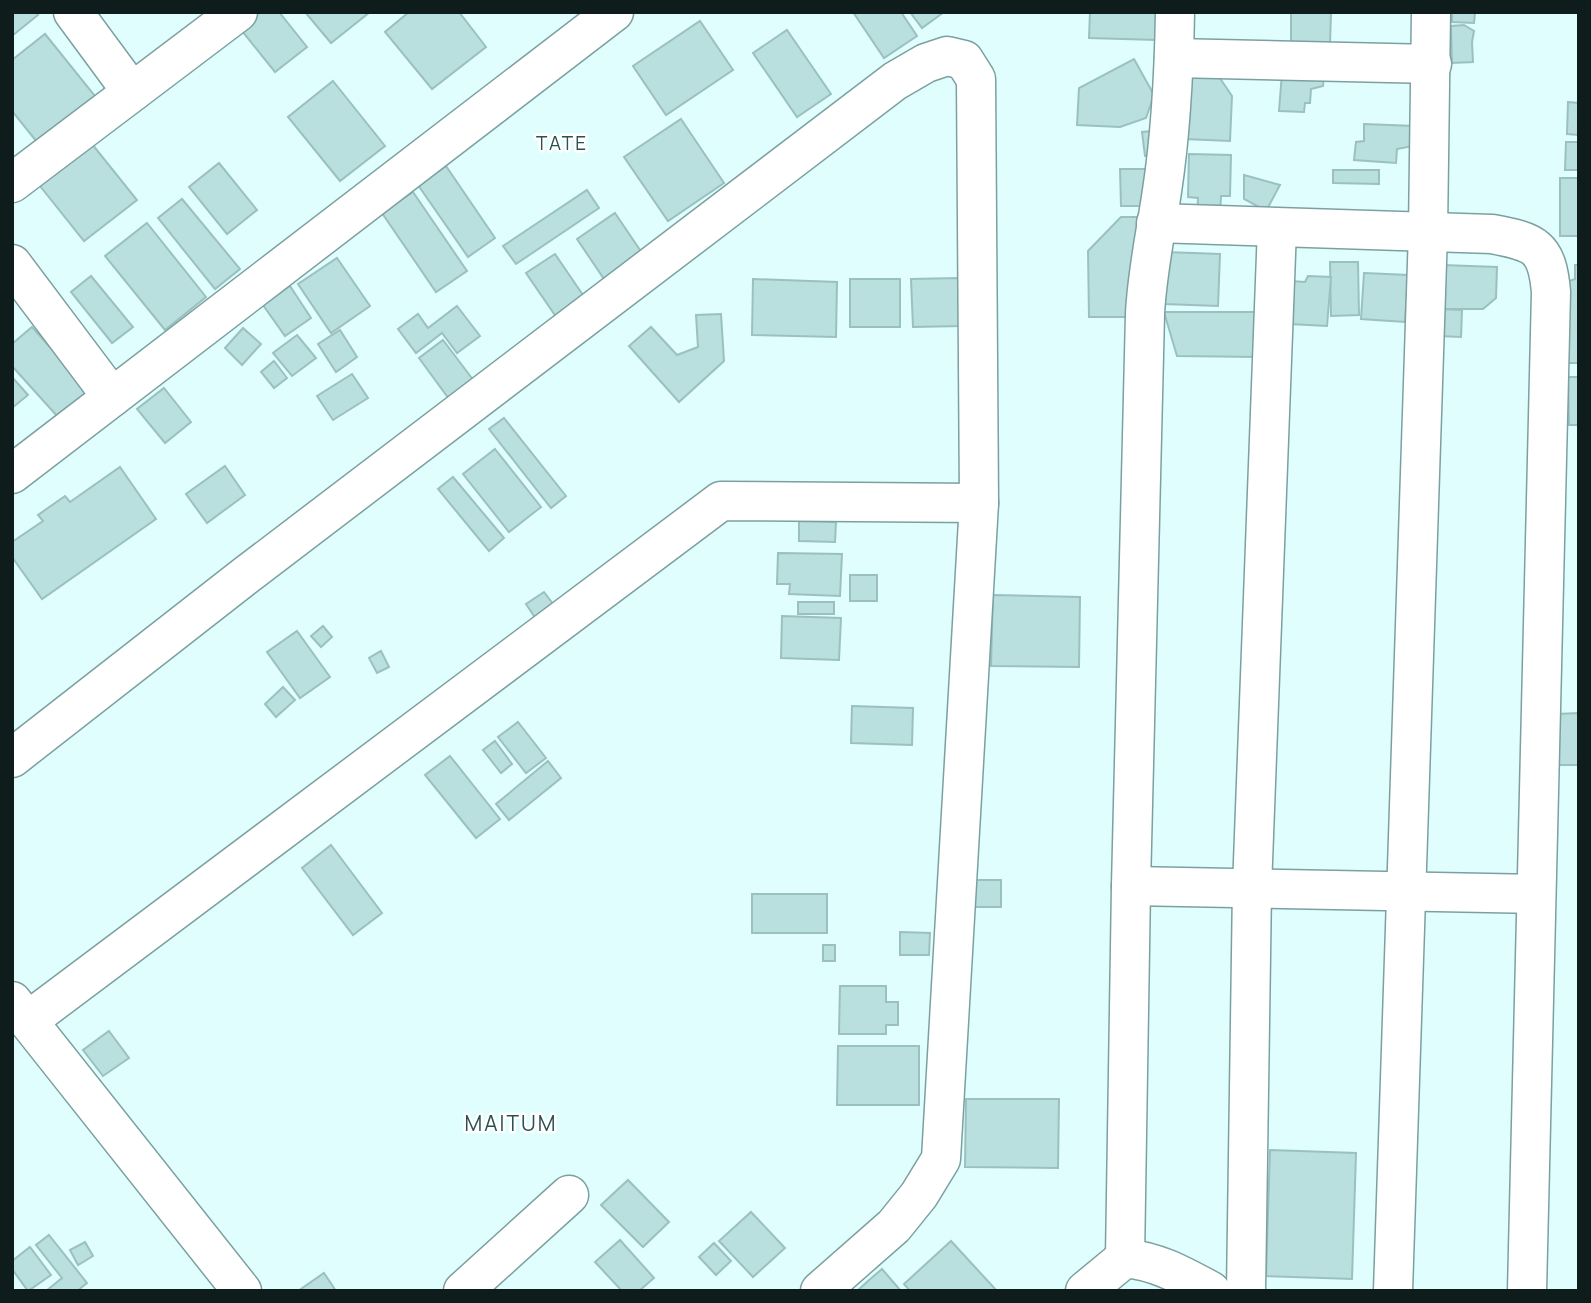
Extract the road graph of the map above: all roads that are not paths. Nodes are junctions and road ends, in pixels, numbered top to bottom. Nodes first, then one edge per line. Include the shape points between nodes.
1 (73, 12) edge
2 (237, 12) edge
3 (614, 12) edge
4 (1175, 12) edge
5 (1431, 12) edge
6 (1174, 58) junction
7 (1432, 64) junction
8 (132, 92) junction
9 (12, 183) edge
10 (1156, 223) junction
11 (1277, 228) junction
12 (1428, 232) junction
13 (12, 264) edge
14 (112, 397) junction
15 (12, 474) edge
16 (979, 503) junction
17 (12, 758) edge
18 (1131, 886) junction
19 (1252, 888) junction
20 (1408, 892) junction
21 (1536, 894) junction
22 (20, 1010) edge
23 (569, 1195) dead end
24 (1125, 1258) junction
25 (242, 1291) edge
26 (463, 1291) edge
27 (820, 1291) edge
28 (1085, 1291) edge
29 (1211, 1291) edge
30 (1247, 1291) edge
31 (1393, 1291) edge
32 (1527, 1291) edge

1 - 8 street
2 - 8 street
3 - 14 street
4 - 6 street
5 - 7 street
6 - 7 street
6 - 10 street via 1168,146
7 - 12 street
8 - 9 street
10 - 11 street
10 - 18 street via 1144,314
11 - 12 street
11 - 19 street
12 - 20 street
12 - 21 street via 1512,238 1531,244 1543,255 1549,270
13 - 14 street
14 - 15 street
16 - 17 street via 976,79 964,60 947,56 926,63 872,98
16 - 22 street via 721,501
16 - 27 street via 941,1159 894,1226
18 - 19 street
18 - 24 street
19 - 20 street
19 - 30 street
20 - 21 street
20 - 31 street
21 - 32 street
22 - 25 street
23 - 26 street
24 - 28 street
24 - 29 street via 1149,1261

